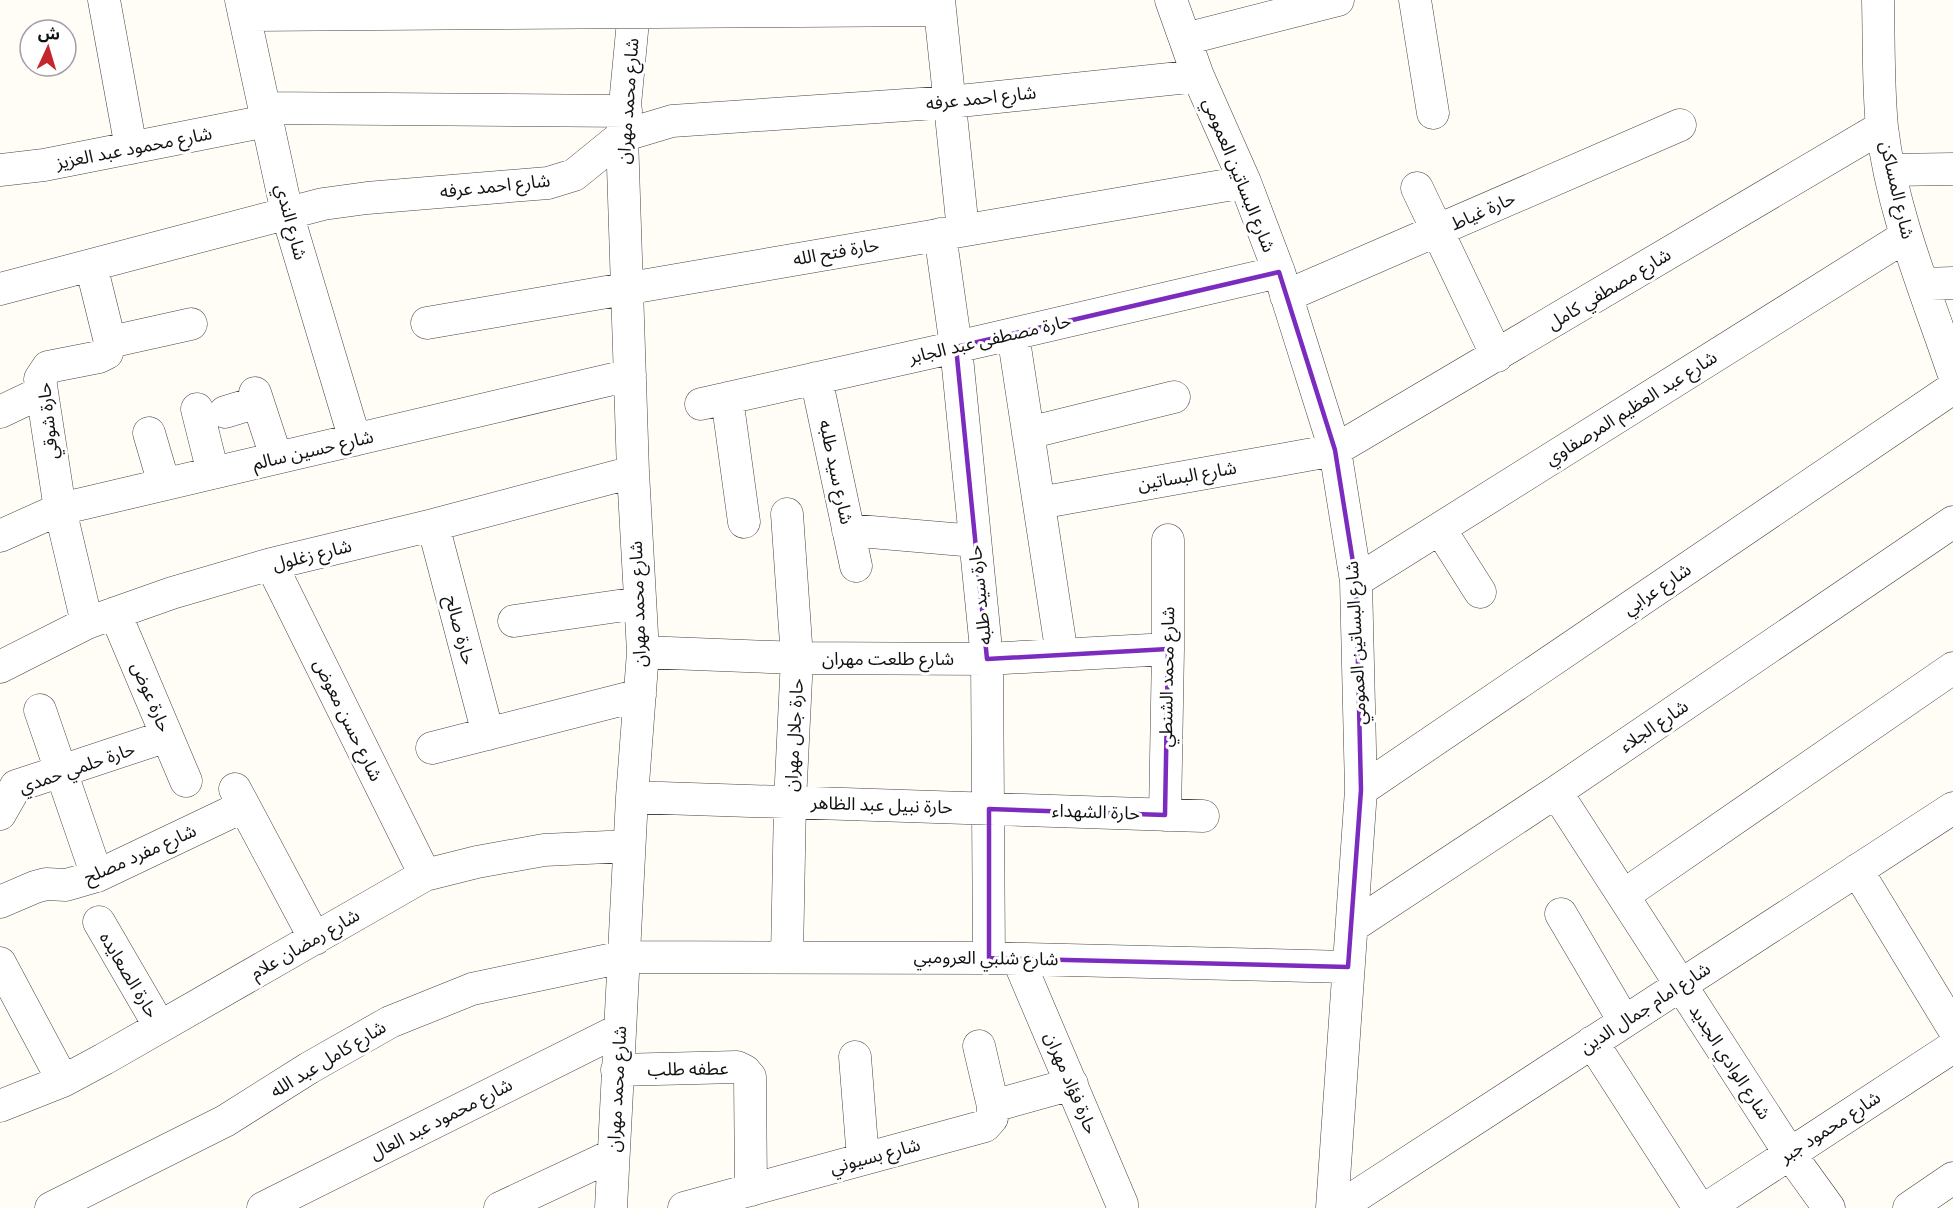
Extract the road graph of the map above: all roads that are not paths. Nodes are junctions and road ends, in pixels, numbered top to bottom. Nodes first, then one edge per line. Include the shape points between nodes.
1 (104, 0) edge
2 (1171, 0) edge
3 (1338, 0) edge
4 (1415, 0) edge
5 (1878, 0) edge
6 (939, 5) edge
7 (635, 6) edge
8 (243, 7) edge
9 (1185, 39) junction
10 (1198, 76) junction
11 (950, 102) junction
12 (1433, 113) dead end
13 (266, 115) junction
14 (624, 123) junction
15 (1680, 125) dead end
16 (1882, 127) junction
17 (131, 148) junction
18 (1953, 169) edge
19 (1890, 170) junction
20 (0, 171) edge
21 (1245, 182) junction
22 (1418, 188) dead end
23 (287, 213) junction
24 (1438, 231) junction
25 (952, 232) junction
26 (1906, 236) junction
27 (91, 265) junction
28 (1282, 284) junction
29 (1938, 284) edge
30 (628, 288) junction
31 (0, 289) edge
32 (191, 324) dead end
33 (427, 324) dead end
34 (1013, 334) junction
35 (110, 342) junction
36 (956, 347) junction
37 (1497, 356) junction
38 (1953, 372) edge
39 (630, 375) junction
40 (816, 378) junction
41 (1953, 388) edge
42 (42, 392) junction
43 (1174, 397) dead end
44 (0, 412) edge
45 (149, 433) dead end
46 (1028, 433) junction
47 (355, 440) junction
48 (1335, 450) junction
49 (276, 457) junction
50 (633, 472) junction
51 (213, 473) junction
52 (164, 484) junction
53 (1039, 503) junction
54 (60, 509) junction
55 (787, 514) dead end
56 (744, 522) dead end
57 (1953, 522) edge
58 (433, 525) junction
59 (1440, 529) junction
60 (848, 530) junction
61 (0, 536) edge
62 (1168, 540) dead end
63 (975, 541) junction
64 (271, 564) junction
65 (856, 566) dead end
66 (1356, 581) junction
67 (1480, 592) dead end
68 (639, 603) junction
69 (101, 618) junction
70 (514, 621) dead end
71 (1168, 649) junction
72 (643, 652) junction
73 (1062, 655) junction
74 (797, 658) junction
75 (987, 659) junction
76 (0, 667) edge
77 (1953, 669) edge
78 (640, 695) junction
79 (40, 710) dead end
80 (488, 734) junction
81 (167, 736) junction
82 (432, 748) dead end
83 (61, 771) junction
84 (186, 781) dead end
85 (1361, 790) junction
86 (1556, 792) junction
87 (632, 797) junction
88 (790, 802) junction
89 (1953, 808) edge
90 (989, 809) junction
91 (0, 814) edge
92 (1165, 815) junction
93 (1203, 816) dead end
94 (629, 846) junction
95 (1857, 870) junction
96 (425, 875) junction
97 (97, 876) junction
98 (1624, 895) junction
99 (0, 902) edge
100 (1560, 914) dead end
101 (99, 922) dead end
102 (1353, 926) junction
103 (315, 939) junction
104 (787, 956) junction
105 (623, 957) junction
106 (1004, 958) junction
107 (0, 963) edge
108 (1348, 967) junction
109 (1681, 985) junction
110 (1624, 1021) junction
111 (160, 1027) junction
112 (1953, 1028) edge
113 (619, 1030) junction
114 (1592, 1042) junction
115 (980, 1046) dead end
116 (1953, 1047) edge
117 (855, 1057) dead end
118 (617, 1070) junction
119 (63, 1081) junction
120 (1072, 1084) junction
121 (993, 1106) junction
122 (0, 1107) edge
123 (1790, 1154) junction
124 (613, 1155) junction
125 (863, 1160) junction
126 (1953, 1178) edge
127 (751, 1190) junction
128 (51, 1208) edge
129 (263, 1208) edge
130 (500, 1208) edge
131 (611, 1208) edge
132 (684, 1208) edge
133 (1122, 1208) edge
134 (1332, 1208) edge
135 (1338, 1208) edge
136 (1699, 1208) edge
137 (1707, 1208) edge
138 (1829, 1208) edge
139 (1909, 1208) edge

1 - 17 street
2 - 9 street, شارع البساتين العمومي
3 - 9 street
4 - 12 street
5 - 16 street, شارع المساكن
6 - 7 street
6 - 11 street, حارة سيد طلبه
7 - 8 street
7 - 14 street, شارع محمد مهران
8 - 13 street, شارع الندي
9 - 10 street, شارع البساتين العمومي
10 - 11 street, شارع احمد عرفه
10 - 21 street, شارع البساتين العمومي
11 - 14 street, شارع احمد عرفه
11 - 25 street, حارة سيد طلبه
13 - 14 street, شارع محمود عبد العزيز
13 - 17 street, شارع محمود عبد العزيز
13 - 23 street, شارع الندي
14 - 23 street, شارع احمد عرفه via 574,175 548,183 367,198
14 - 30 street, شارع محمد مهران
15 - 24 street, حارة غياط
16 - 19 street, شارع المساكن
16 - 37 street, شارع مصطفي كامل
17 - 20 street, شارع محمود عبد العزيز
18 - 19 street
19 - 26 street, شارع المساكن
21 - 25 street, حارة فتح الله
21 - 28 street, شارع البساتين العمومي
22 - 24 street
23 - 27 street, شارع احمد عرفه
23 - 47 street, شارع الندي
24 - 28 street, حارة غياط
24 - 37 street
25 - 30 street, حارة فتح الله
25 - 36 street, حارة سيد طلبه
26 - 29 street, شارع المساكن
26 - 59 street, شارع عبد العظيم المرصفاوي
27 - 31 street, شارع احمد عرفه
27 - 35 street
28 - 34 street, حارة مصطفى عبد الجابر
28 - 48 street, شارع البساتين العمومي
29 - 38 street, شارع المساكن
30 - 33 street, حارة فتح الله
30 - 39 street, شارع محمد مهران
32 - 35 street
34 - 36 street, حارة مصطفى عبد الجابر
34 - 46 street
35 - 42 street, حارة شوقي via 107,353 99,357 48,367 40,379
36 - 40 street, حارة مصطفى عبد الجابر
36 - 63 street, حارة سيد طلبه
37 - 48 street, شارع مصطفي كامل
39 - 47 street, شارع حسين سالم
39 - 50 street, شارع محمد مهران
40 - 56 street, حارة مصطفى عبد الجابر via 714,401
40 - 60 street, شارع سيد طلبه
41 - 85 street, شارع عرابي
42 - 44 street
42 - 54 street, حارة شوقي
43 - 46 street
45 - 52 street
46 - 53 street
47 - 49 street, شارع حسين سالم
48 - 53 street, شارع البساتين
48 - 66 street, شارع البساتين العمومي
49 - 51 street, شارع حسين سالم
49 - 51 street via 257,398 211,411
50 - 58 street, شارع زغلول
50 - 68 street, شارع محمد مهران
51 - 52 street, شارع حسين سالم
52 - 54 street, شارع حسين سالم
53 - 73 street
54 - 61 street, شارع حسين سالم
54 - 69 street, حارة شوقي
55 - 74 street, حارة جلال مهران
57 - 86 street, شارع الجلاء
58 - 64 street, شارع زغلول
58 - 80 street, حارة صالح
59 - 66 street, شارع عبد العظيم المرصفاوي
59 - 67 street
60 - 63 street
60 - 65 street, شارع سيد طلبه
62 - 71 street, شارع محمد الشنطي
63 - 75 street, حارة سيد طلبه
64 - 69 street, شارع زغلول
64 - 96 street, شارع حسن معوض
66 - 85 street, شارع البساتين العمومي
68 - 70 street
68 - 72 street, شارع محمد مهران
69 - 76 street, شارع زغلول
69 - 81 street, حارة عوض
71 - 73 street, شارع طلعت مهران
71 - 92 street, شارع محمد الشنطي
72 - 74 street, شارع طلعت مهران
72 - 78 street, شارع محمد مهران
73 - 75 street, شارع طلعت مهران
74 - 75 street, شارع طلعت مهران
74 - 88 street, حارة جلال مهران
75 - 90 street, حارة سيد طلبه
77 - 98 street
78 - 80 street
78 - 87 street, شارع محمد مهران
79 - 83 street
80 - 82 street
81 - 83 street, حارة حلمي حمدي
81 - 84 street, حارة عوض
83 - 91 street, حارة حلمي حمدي via 16,786
83 - 97 street
85 - 102 street, شارع البساتين العمومي
86 - 98 street, شارع الوادي الجديد
86 - 102 street, شارع الجلاء
87 - 88 street, حارة نبيل عبد الظاهر
87 - 94 street, شارع محمد مهران
88 - 90 street, حارة نبيل عبد الظاهر
88 - 104 street, حارة جلال مهران
89 - 95 street, شارع امام جمال الدين
90 - 92 street, حارة الشهداء
90 - 106 street, حارة سيد طلبه
92 - 93 street, حارة الشهداء
94 - 96 street, شارع رمضان علام via 544,850
94 - 105 street, شارع محمد مهران
95 - 109 street, شارع امام جمال الدين
95 - 112 street
96 - 103 street, شارع رمضان علام
97 - 99 street, شارع مفرد مصلح via 66,885 46,884
97 - 103 street, شارع مفرد مصلح via 239,796
98 - 109 street, شارع الوادي الجديد
100 - 110 street
101 - 111 street, حارة الصعايده
102 - 108 street, شارع البساتين العمومي
103 - 111 street, شارع رمضان علام
104 - 105 street, شارع شلبي العرومبي
104 - 106 street, شارع شلبي العرومبي
105 - 113 street, شارع محمد مهران
105 - 128 street, شارع كامل عبد الله via 472,989 390,1022 225,1121
106 - 108 street, شارع شلبي العرومبي
106 - 120 street, حارة فؤاد مهران
107 - 119 street
108 - 134 street, شارع البساتين العمومي
109 - 110 street, شارع امام جمال الدين
109 - 123 street, شارع الوادي الجديد
110 - 114 street, شارع امام جمال الدين
111 - 119 street, شارع رمضان علام
113 - 118 street, شارع محمد مهران
113 - 129 street, شارع محمود عبد العال
114 - 135 street, شارع امام جمال الدين
114 - 136 street
115 - 121 street
116 - 123 street, شارع محمود جبر
117 - 125 street
118 - 124 street, شارع محمد مهران
118 - 127 street, عطفه طلب via 736,1067 745,1071 750,1077
119 - 122 street, شارع رمضان علام
120 - 121 street
120 - 133 street, حارة فؤاد مهران
121 - 125 street, شارع بسيوني via 992,1118 985,1126
123 - 137 street, شارع محمود جبر
123 - 138 street, شارع الوادي الجديد
124 - 130 street
124 - 131 street, شارع محمد مهران
125 - 127 street, شارع بسيوني
126 - 139 street
127 - 132 street, شارع بسيوني

